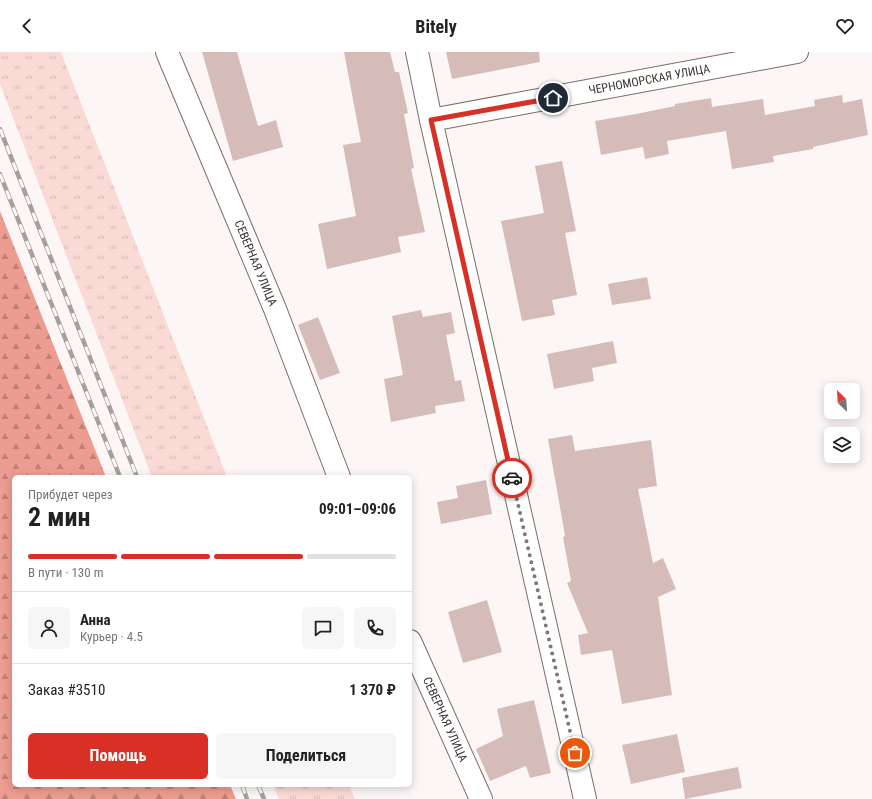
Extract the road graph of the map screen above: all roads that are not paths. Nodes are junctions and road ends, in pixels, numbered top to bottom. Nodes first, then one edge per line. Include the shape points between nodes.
1 (167, 52) edge
2 (417, 52) edge
3 (797, 52) edge
4 (431, 120) junction
5 (338, 475) edge
6 (412, 644) edge
7 (481, 799) edge
8 (585, 799) edge

1 - 5 street, СЕВЕРНАЯ УЛИЦА via 275,309
2 - 4 street
3 - 4 street, ЧЕРНОМОРСКАЯ УЛИЦА
4 - 8 street
6 - 7 street, СЕВЕРНАЯ УЛИЦА

